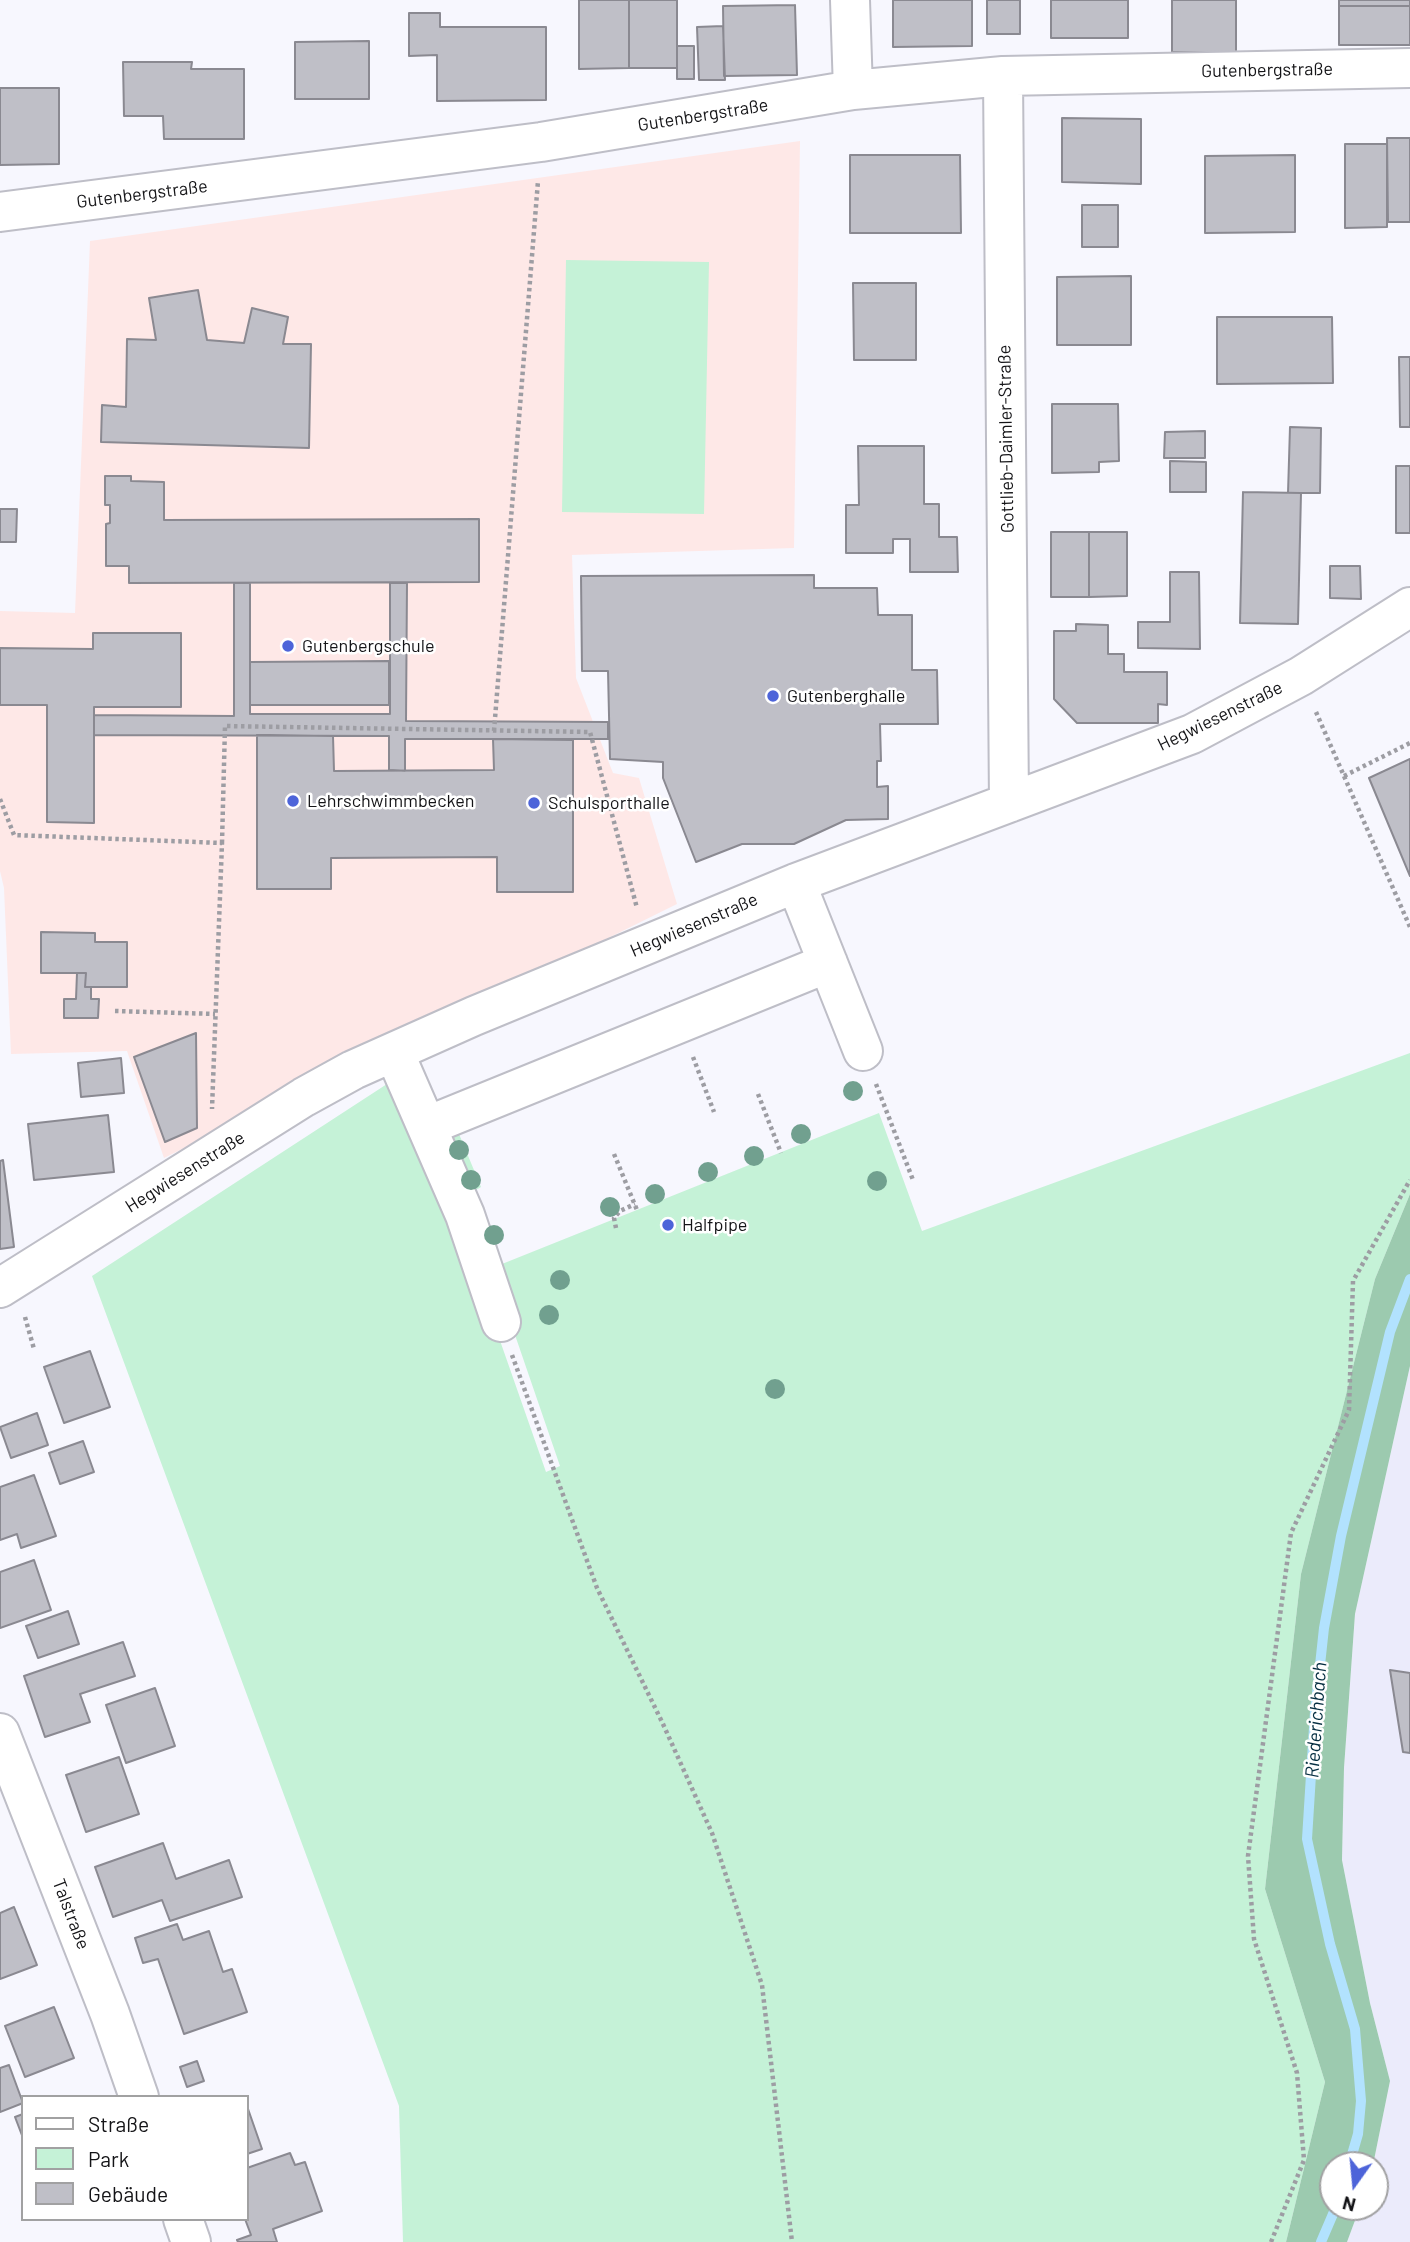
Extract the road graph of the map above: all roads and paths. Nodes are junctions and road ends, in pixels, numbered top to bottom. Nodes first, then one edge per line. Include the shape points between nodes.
1 (850, 0) edge
2 (1410, 68) edge
3 (1003, 76) junction
4 (853, 90) junction
5 (541, 142) junction
6 (0, 212) edge
7 (1410, 607) edge
8 (1301, 676) junction
9 (494, 731) junction
10 (1410, 743) edge
11 (1344, 776) junction
12 (0, 799) edge
13 (1009, 803) junction
14 (222, 842) junction
15 (796, 883) junction
16 (640, 920) dead end
17 (1410, 927) edge
18 (828, 963) junction
19 (115, 1011) dead end
20 (215, 1014) junction
21 (863, 1051) joint
22 (394, 1052) junction
23 (758, 1094) dead end
24 (427, 1126) junction
25 (781, 1153) dead end
26 (614, 1154) dead end
27 (211, 1156) junction
28 (913, 1180) dead end
29 (1410, 1180) edge
30 (616, 1227) dead end
31 (0, 1288) edge
32 (501, 1322) joint
33 (0, 1733) edge
34 (138, 2095) edge
35 (184, 2221) edge
36 (191, 2242) edge
37 (792, 2242) edge
38 (1271, 2242) edge

1 - 4 street
2 - 3 street, Gutenbergstraße
3 - 4 street, Gutenbergstraße
3 - 13 street, Gottlieb-Daimler-Straße
4 - 5 street, Gutenbergstraße
5 - 6 street, Gutenbergstraße
5 - 9 path
7 - 8 street, Hegwiesenstraße
8 - 11 path
8 - 13 street, Hegwiesenstraße via 1192,734
9 - 14 path via 225,726
9 - 16 path via 590,732
10 - 11 path
11 - 17 path
12 - 14 path via 14,835
13 - 15 street, Hegwiesenstraße
14 - 20 path
15 - 18 street
15 - 22 street, Hegwiesenstraße
18 - 21 street
18 - 24 street
19 - 20 path
20 - 27 path
21 - 28 path
22 - 24 street
22 - 27 street, Hegwiesenstraße via 314,1091
23 - 25 path
24 - 32 street via 465,1214
26 - 30 path via 636,1207 620,1211 614,1218
27 - 31 street, Hegwiesenstraße
29 - 38 path via 1353,1281 1349,1410 1291,1533 1249,1843 1254,1939 1297,2073 1304,2160
32 - 37 path via 597,1588 712,1833 762,1985
33 - 34 street, Talstraße
35 - 36 street

